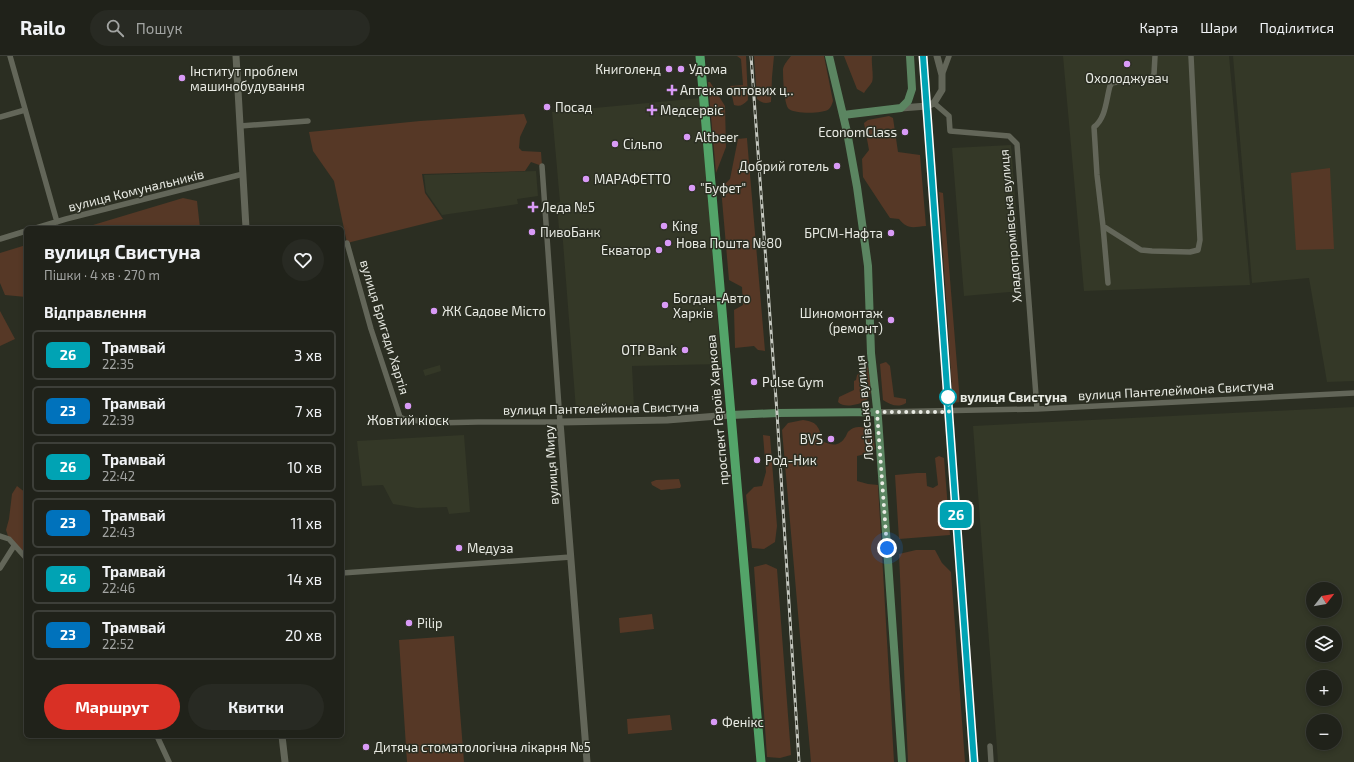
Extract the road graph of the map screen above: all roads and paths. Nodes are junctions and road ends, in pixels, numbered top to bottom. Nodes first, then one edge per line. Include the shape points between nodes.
1 (10, 56) edge
2 (236, 56) edge
3 (700, 56) edge
4 (829, 56) edge
5 (910, 56) edge
6 (937, 56) edge
7 (949, 56) edge
8 (1155, 56) edge
9 (1191, 56) edge
10 (942, 76) junction
11 (934, 103) junction
12 (901, 108) junction
13 (25, 110) junction
14 (843, 115) junction
15 (0, 117) edge
16 (308, 121) dead end
17 (240, 126) junction
18 (542, 166) dead end
19 (243, 174) junction
20 (57, 222) junction
21 (43, 226) edge
22 (246, 226) edge
23 (1102, 226) junction
24 (24, 232) edge
25 (0, 239) edge
26 (347, 243) dead end
27 (1108, 283) dead end
28 (1354, 393) edge
29 (1037, 409) junction
30 (877, 412) junction
31 (731, 415) junction
32 (400, 417) joint
33 (560, 422) junction
34 (0, 536) edge
35 (14, 546) junction
36 (24, 556) edge
37 (571, 557) junction
38 (0, 568) edge
39 (344, 573) edge
40 (158, 738) edge
41 (282, 738) edge
42 (990, 746) dead end
43 (169, 762) edge
44 (285, 762) edge
45 (587, 762) edge
46 (762, 762) edge
47 (902, 762) edge
48 (991, 762) edge

1 - 13 street
2 - 17 street
3 - 31 main road, проспект Героїв Харкова
4 - 14 main road, Лосівська вулиця
5 - 12 main road via 912,89 908,101
6 - 10 street
7 - 10 street
8 - 23 street via 1154,74 1151,79 1112,83 1103,116 1094,127
9 - 23 street via 1200,240 1198,250 1141,250
10 - 11 street via 942,90
11 - 12 street
11 - 29 street, Хладопромівська вулиця via 949,116 950,131 1009,136 1017,144
12 - 14 main road
13 - 15 street
13 - 20 street
14 - 30 main road, Лосівська вулиця via 857,187 868,266 871,353
16 - 17 street
17 - 19 street
18 - 33 street, вулиця Миру
19 - 20 street, вулиця Комунальників
19 - 22 street
20 - 21 street, вулиця Комунальників
23 - 27 street
24 - 25 street
26 - 32 street, вулиця Бригади Хартія via 371,329
28 - 29 street, вулиця Пантелеймона Свистуна
29 - 30 street, вулиця Пантелеймона Свистуна
30 - 31 main road, вулиця Пантелеймона Свистуна
30 - 47 main road, Лосівська вулиця
31 - 33 street, вулиця Пантелеймона Свистуна via 667,420
31 - 46 main road, проспект Героїв Харкова
32 - 33 street, вулиця Пантелеймона Свистуна via 434,424
33 - 37 street, вулиця Миру
34 - 35 street via 9,539
35 - 36 street
35 - 38 street
37 - 39 street
37 - 45 street, вулиця Миру
40 - 43 street
41 - 44 street
42 - 48 street

